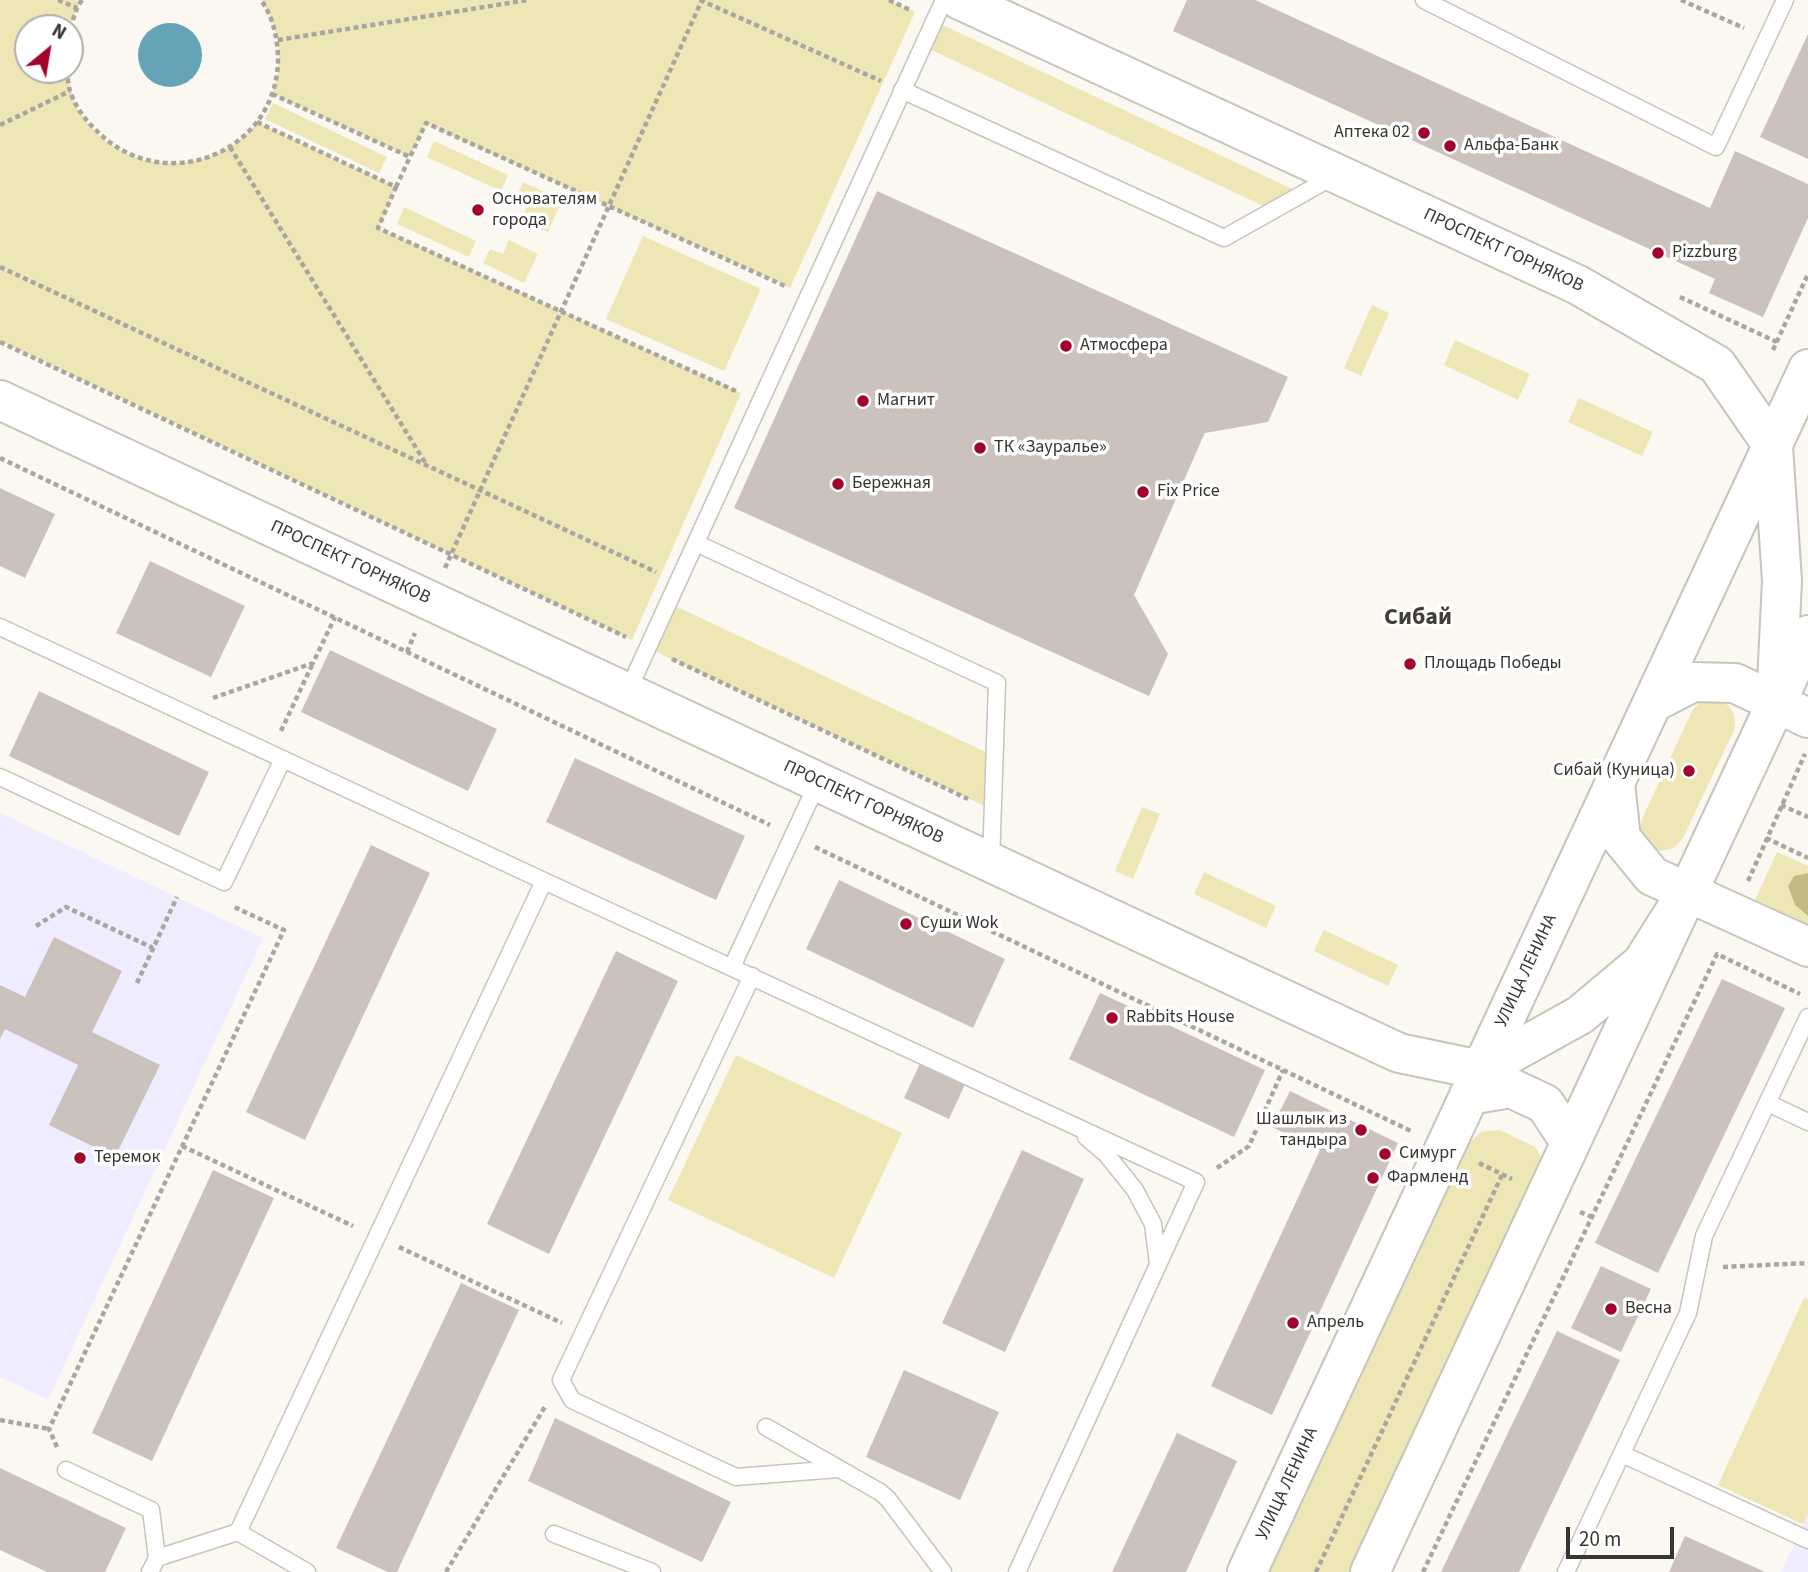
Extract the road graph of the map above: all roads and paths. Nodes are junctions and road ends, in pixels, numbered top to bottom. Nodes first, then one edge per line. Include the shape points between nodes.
1 (58, 0) edge
2 (82, 0) edge
3 (261, 0) edge
4 (528, 0) edge
5 (701, 0) edge
6 (889, 0) edge
7 (944, 0) edge
8 (960, 0) edge
9 (1424, 0) edge
10 (1681, 0) edge
11 (1785, 0) edge
12 (76, 8) junction
13 (915, 12) dead end
14 (74, 14) edge
15 (1767, 39) junction
16 (278, 40) junction
17 (883, 82) dead end
18 (69, 84) edge
19 (902, 90) junction
20 (70, 91) junction
21 (272, 94) junction
22 (257, 122) junction
23 (0, 125) edge
24 (230, 147) junction
25 (410, 158) junction
26 (1338, 174) junction
27 (396, 187) junction
28 (609, 206) junction
29 (0, 267) edge
30 (1808, 274) edge
31 (790, 288) dead end
32 (561, 311) junction
33 (0, 342) edge
34 (1776, 342) dead end
35 (1808, 369) edge
36 (741, 393) dead end
37 (0, 400) edge
38 (1790, 442) edge
39 (426, 465) junction
40 (480, 490) junction
41 (696, 542) junction
42 (451, 555) junction
43 (661, 575) dead end
44 (335, 617) dead end
45 (1, 630) edge
46 (1808, 635) edge
47 (648, 648) junction
48 (313, 663) junction
49 (627, 693) junction
50 (1654, 702) junction
51 (179, 710) junction
52 (1792, 711) edge
53 (1808, 747) edge
54 (277, 756) junction
55 (0, 776) edge
56 (818, 782) junction
57 (1615, 783) junction
58 (1781, 805) junction
59 (993, 810) junction
60 (1808, 817) edge
61 (1766, 838) junction
62 (1808, 858) edge
63 (991, 863) junction
64 (544, 881) junction
65 (224, 882) junction
66 (1687, 892) junction
67 (177, 897) dead end
68 (1734, 914) junction
69 (36, 926) dead end
70 (1808, 947) edge
71 (153, 948) junction
72 (1717, 954) junction
73 (732, 967) junction
74 (751, 976) junction
75 (137, 983) dead end
76 (1808, 998) edge
77 (1808, 1017) edge
78 (1283, 1070) dead end
79 (1475, 1083) junction
80 (1768, 1102) junction
81 (1067, 1122) junction
82 (1808, 1122) edge
83 (1570, 1143) junction
84 (1502, 1175) dead end
85 (1196, 1182) junction
86 (1808, 1263) edge
87 (1158, 1264) junction
88 (1698, 1269) junction
89 (561, 1380) junction
90 (0, 1420) edge
91 (766, 1427) dead end
92 (1622, 1454) junction
93 (838, 1469) junction
94 (65, 1470) dead end
95 (238, 1532) junction
96 (554, 1534) dead end
97 (1808, 1540) edge
98 (153, 1565) edge
99 (307, 1572) edge
100 (446, 1572) edge
101 (652, 1572) edge
102 (943, 1572) edge
103 (1017, 1572) edge
104 (1247, 1572) edge
105 (1316, 1572) edge
106 (1370, 1572) edge
107 (1423, 1572) edge
108 (1566, 1572) edge

1 - 12 path
2 - 12 path
3 - 16 path
4 - 16 path
5 - 17 path
5 - 28 path
6 - 13 path
7 - 19 lane
8 - 26 main road, ПРОСПЕКТ ГОРНЯКОВ
9 - 15 lane via 1716,147
10 - 15 path
11 - 15 lane
12 - 14 path
16 - 21 path
18 - 20 path
19 - 26 lane via 1224,239
19 - 41 lane
20 - 23 path
20 - 24 path via 85,120 108,143 137,158 169,164 201,160
21 - 22 path
21 - 25 path
22 - 24 path
22 - 27 path
24 - 39 path
25 - 27 path
25 - 28 path via 426,123
26 - 38 main road, ПРОСПЕКТ ГОРНЯКОВ via 1578,285 1717,365
27 - 32 path via 378,228
28 - 31 path
28 - 32 path
29 - 39 path
30 - 34 path
32 - 36 path
32 - 40 path
33 - 42 path
35 - 38 main road, УЛИЦА ЛЕНИНА via 1791,406
37 - 49 main road, ПРОСПЕКТ ГОРНЯКОВ
38 - 50 main road, УЛИЦА ЛЕНИНА
38 - 52 main road via 1782,581
39 - 40 path
40 - 42 path
40 - 43 path
41 - 47 lane
41 - 59 lane via 997,683
42 - 47 path
44 - 48 path
45 - 51 lane
46 - 52 main road
47 - 49 lane
47 - 59 path
48 - 51 path
48 - 54 path
49 - 56 main road, ПРОСПЕКТ ГОРНЯКОВ
50 - 52 main road via 1693,682 1735,683
50 - 57 main road, УЛИЦА ЛЕНИНА
51 - 54 lane
52 - 66 main road
53 - 58 path
54 - 64 lane
54 - 65 lane
55 - 65 lane
56 - 63 main road, ПРОСПЕКТ ГОРНЯКОВ
56 - 73 lane
57 - 66 main road via 1621,838 1652,876
57 - 79 main road, УЛИЦА ЛЕНИНА
58 - 60 path
58 - 61 path
59 - 63 lane
61 - 62 path
61 - 68 path
63 - 79 main road, ПРОСПЕКТ ГОРНЯКОВ via 1399,1053
64 - 73 lane
64 - 95 lane
65 - 90 path via 230,905 284,930 49,1429
66 - 68 main road
66 - 79 main road via 1642,963 1580,1015
66 - 83 main road
67 - 71 path
68 - 70 main road
68 - 72 path
69 - 71 path via 66,907
71 - 75 path
72 - 76 path
72 - 107 path
73 - 74 lane
74 - 81 lane
74 - 89 lane
77 - 80 lane
78 - 85 path via 1249,1146
79 - 83 main road via 1511,1088 1545,1104
79 - 104 main road, УЛИЦА ЛЕНИНА
80 - 82 lane
80 - 88 lane via 1704,1236
81 - 85 lane
81 - 87 lane via 1107,1155 1135,1190 1153,1224
83 - 106 main road
84 - 105 path
85 - 87 lane
86 - 88 path
87 - 103 lane
88 - 92 lane via 1688,1313
89 - 93 lane via 572,1400 736,1477
89 - 100 path
91 - 93 lane
92 - 97 lane
92 - 108 lane
93 - 102 lane via 888,1499
94 - 98 lane via 150,1510
95 - 98 lane
95 - 99 lane
96 - 101 lane

